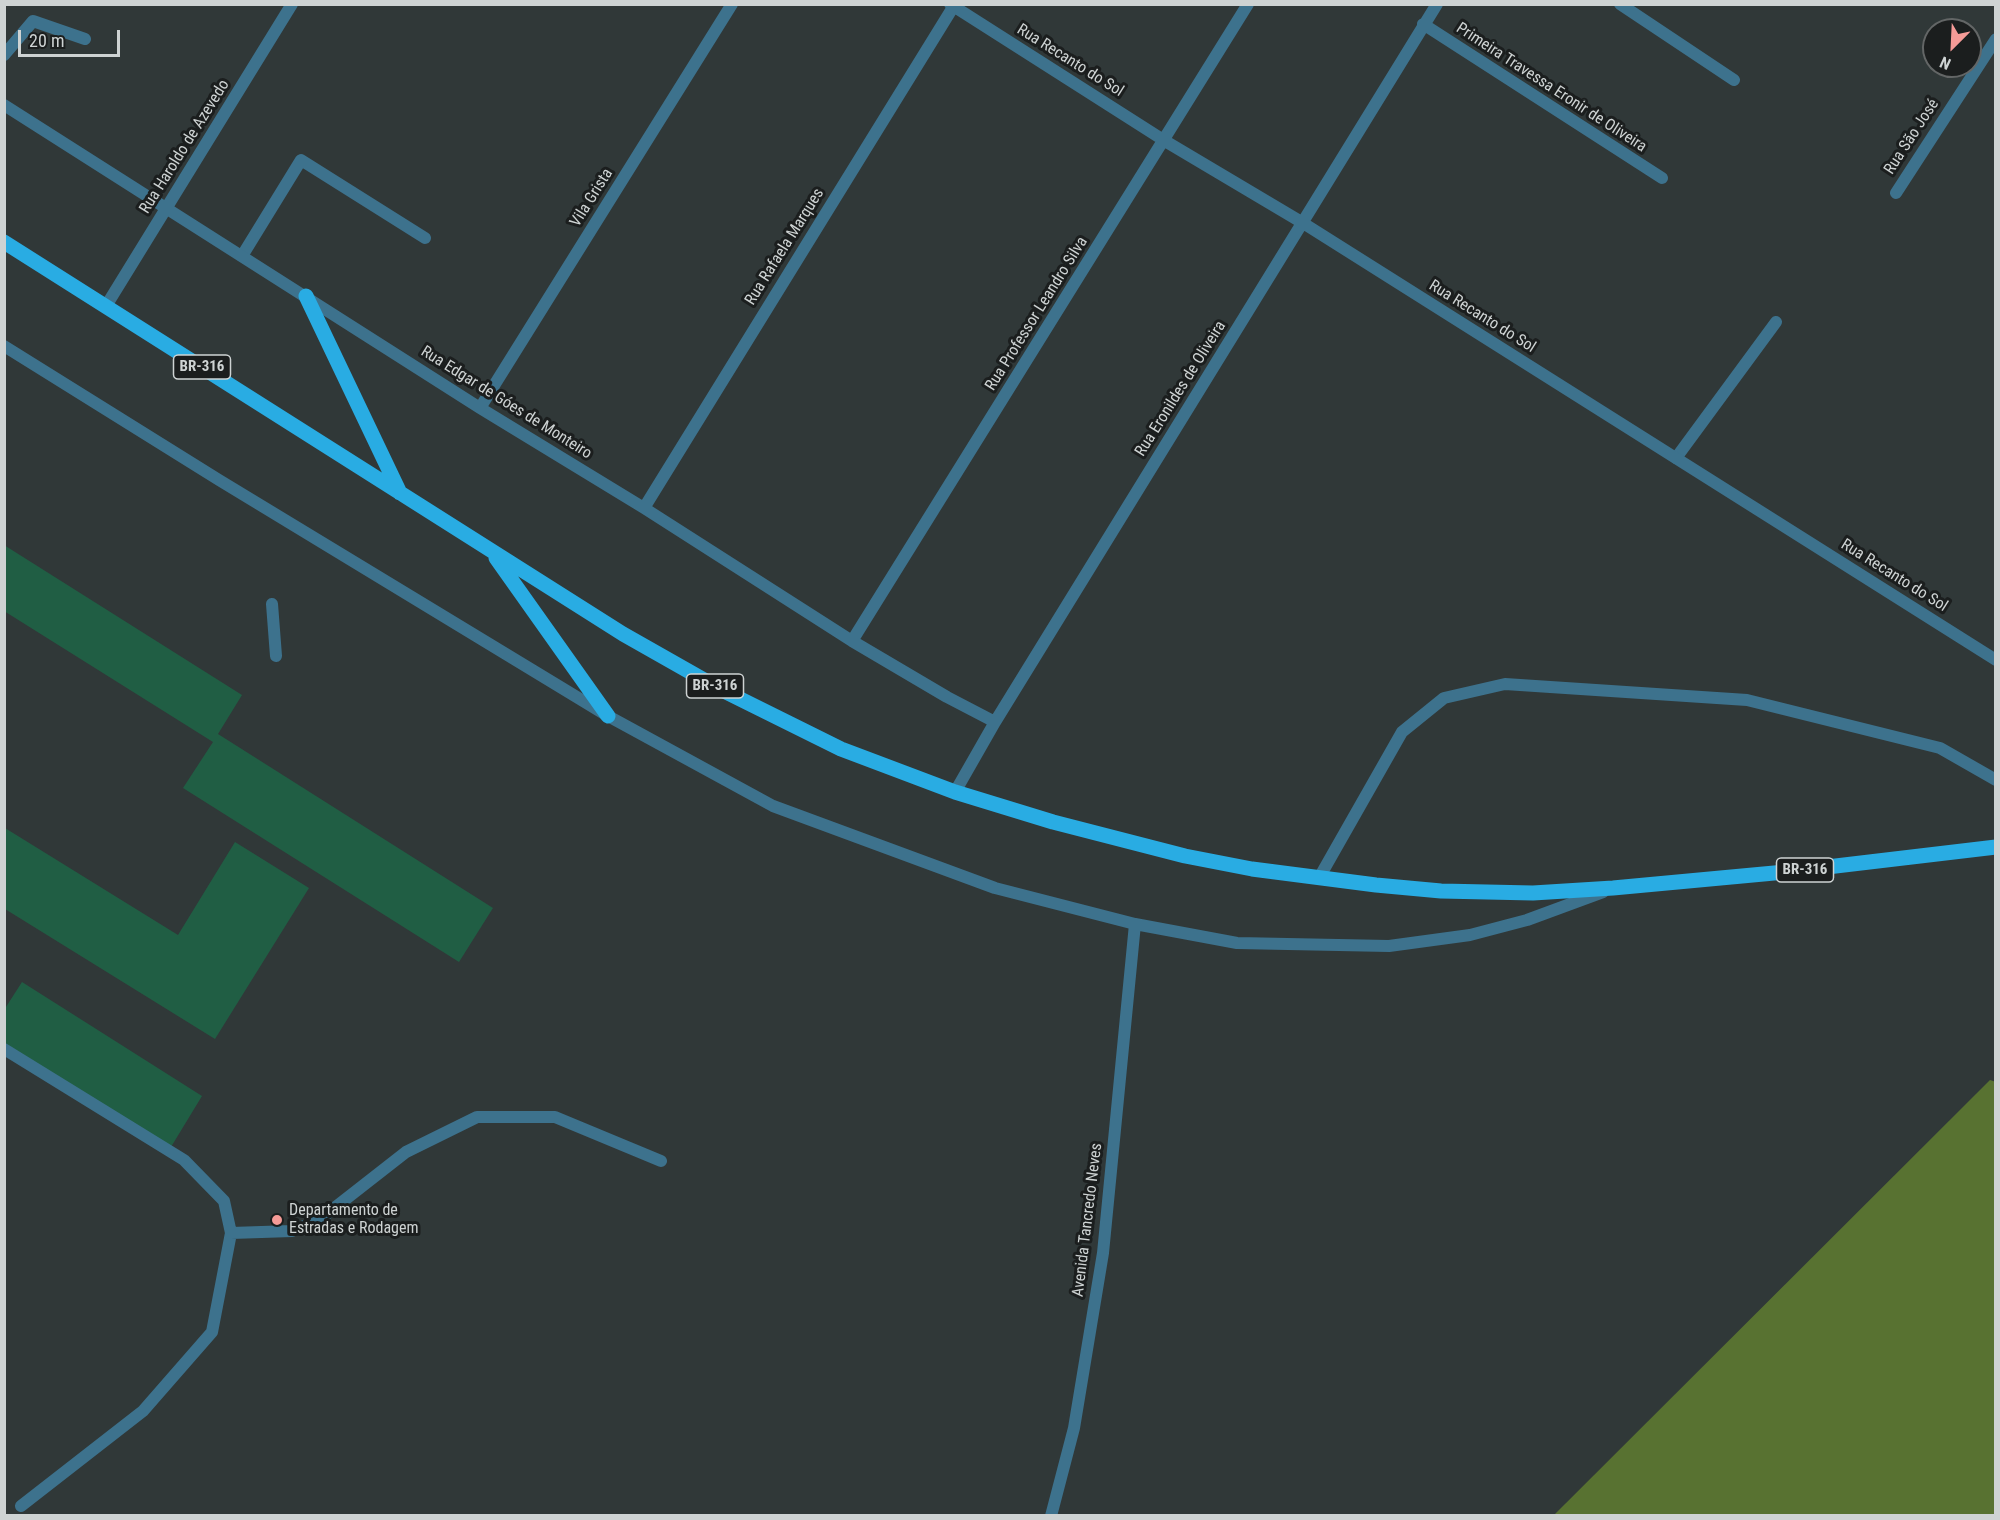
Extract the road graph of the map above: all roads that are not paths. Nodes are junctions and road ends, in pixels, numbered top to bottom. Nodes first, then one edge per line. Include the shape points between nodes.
1 (732, 4) edge
2 (1248, 4) edge
3 (1437, 4) edge
4 (1620, 4) edge
5 (953, 5) edge
6 (288, 6) edge
7 (1423, 24) junction
8 (85, 39) dead end
9 (1995, 39) edge
10 (4, 55) edge
11 (1734, 80) dead end
12 (4, 105) edge
13 (1165, 141) junction
14 (1662, 178) dead end
15 (1896, 193) dead end
16 (167, 209) junction
17 (1303, 223) junction
18 (425, 238) dead end
19 (4, 242) edge
20 (242, 256) junction
21 (306, 296) junction
22 (106, 306) junction
23 (1776, 322) dead end
24 (4, 346) edge
25 (480, 408) junction
26 (1676, 459) junction
27 (400, 493) junction
28 (644, 508) junction
29 (490, 551) junction
30 (272, 604) dead end
31 (852, 641) junction
32 (276, 656) dead end
33 (1995, 660) edge
34 (608, 716) junction
35 (995, 722) junction
36 (1995, 780) edge
37 (955, 792) junction
38 (1995, 847) edge
39 (1319, 878) junction
40 (1613, 888) junction
41 (1135, 924) junction
42 (4, 1049) edge
43 (661, 1161) dead end
44 (231, 1233) junction
45 (21, 1506) dead end
46 (1051, 1515) edge

1 - 25 street, Vila Grista
2 - 13 street, Rua Professor Leandro Silva
3 - 7 street, Rua Eronildes de Oliveira
4 - 11 street
5 - 13 street, Rua Recanto do Sol
5 - 28 street, Rua Rafaela Marques
6 - 16 street, Rua Haroldo de Azevedo
7 - 14 street, Primeira Travessa Eronir de Oliveira
7 - 17 street, Rua Eronildes de Oliveira
8 - 10 street via 33,21
9 - 15 street, Rua São José
12 - 16 street, Rua Edgar de Góes de Monteiro
13 - 17 street, Rua Recanto do Sol
13 - 31 street, Rua Professor Leandro Silva
16 - 20 street, Rua Edgar de Góes de Monteiro
16 - 22 street, Rua Haroldo de Azevedo
17 - 26 street, Rua Recanto do Sol
17 - 35 street, Rua Eronildes de Oliveira
18 - 20 street via 301,160
19 - 22 main road, BR-316
20 - 21 street, Rua Edgar de Góes de Monteiro
21 - 25 street, Rua Edgar de Góes de Monteiro
21 - 27 main road
22 - 27 main road, BR-316
23 - 26 street
24 - 34 street
25 - 28 street, Rua Edgar de Góes de Monteiro
26 - 33 street, Rua Recanto do Sol
27 - 29 main road, BR-316
28 - 31 street, Rua Edgar de Góes de Monteiro
29 - 34 main road
29 - 37 main road, BR-316 via 720,689 841,749
30 - 32 street
31 - 35 street, Rua Edgar de Góes de Monteiro
34 - 41 street via 773,806 995,888
35 - 37 street, Rua Eronildes de Oliveira
36 - 39 street via 1940,748 1747,700 1505,684 1444,698 1402,732
37 - 39 main road, BR-316 via 1185,856
38 - 40 main road, BR-316
39 - 40 main road, BR-316 via 1441,891 1533,893
40 - 41 street via 1527,920 1470,935 1389,946 1237,943
41 - 46 street, Avenida Tancredo Neves via 1103,1253 1074,1428
42 - 44 street via 184,1160 224,1201
43 - 44 street via 555,1117 477,1117 406,1152 319,1220 292,1231
44 - 45 street via 212,1332 143,1411

